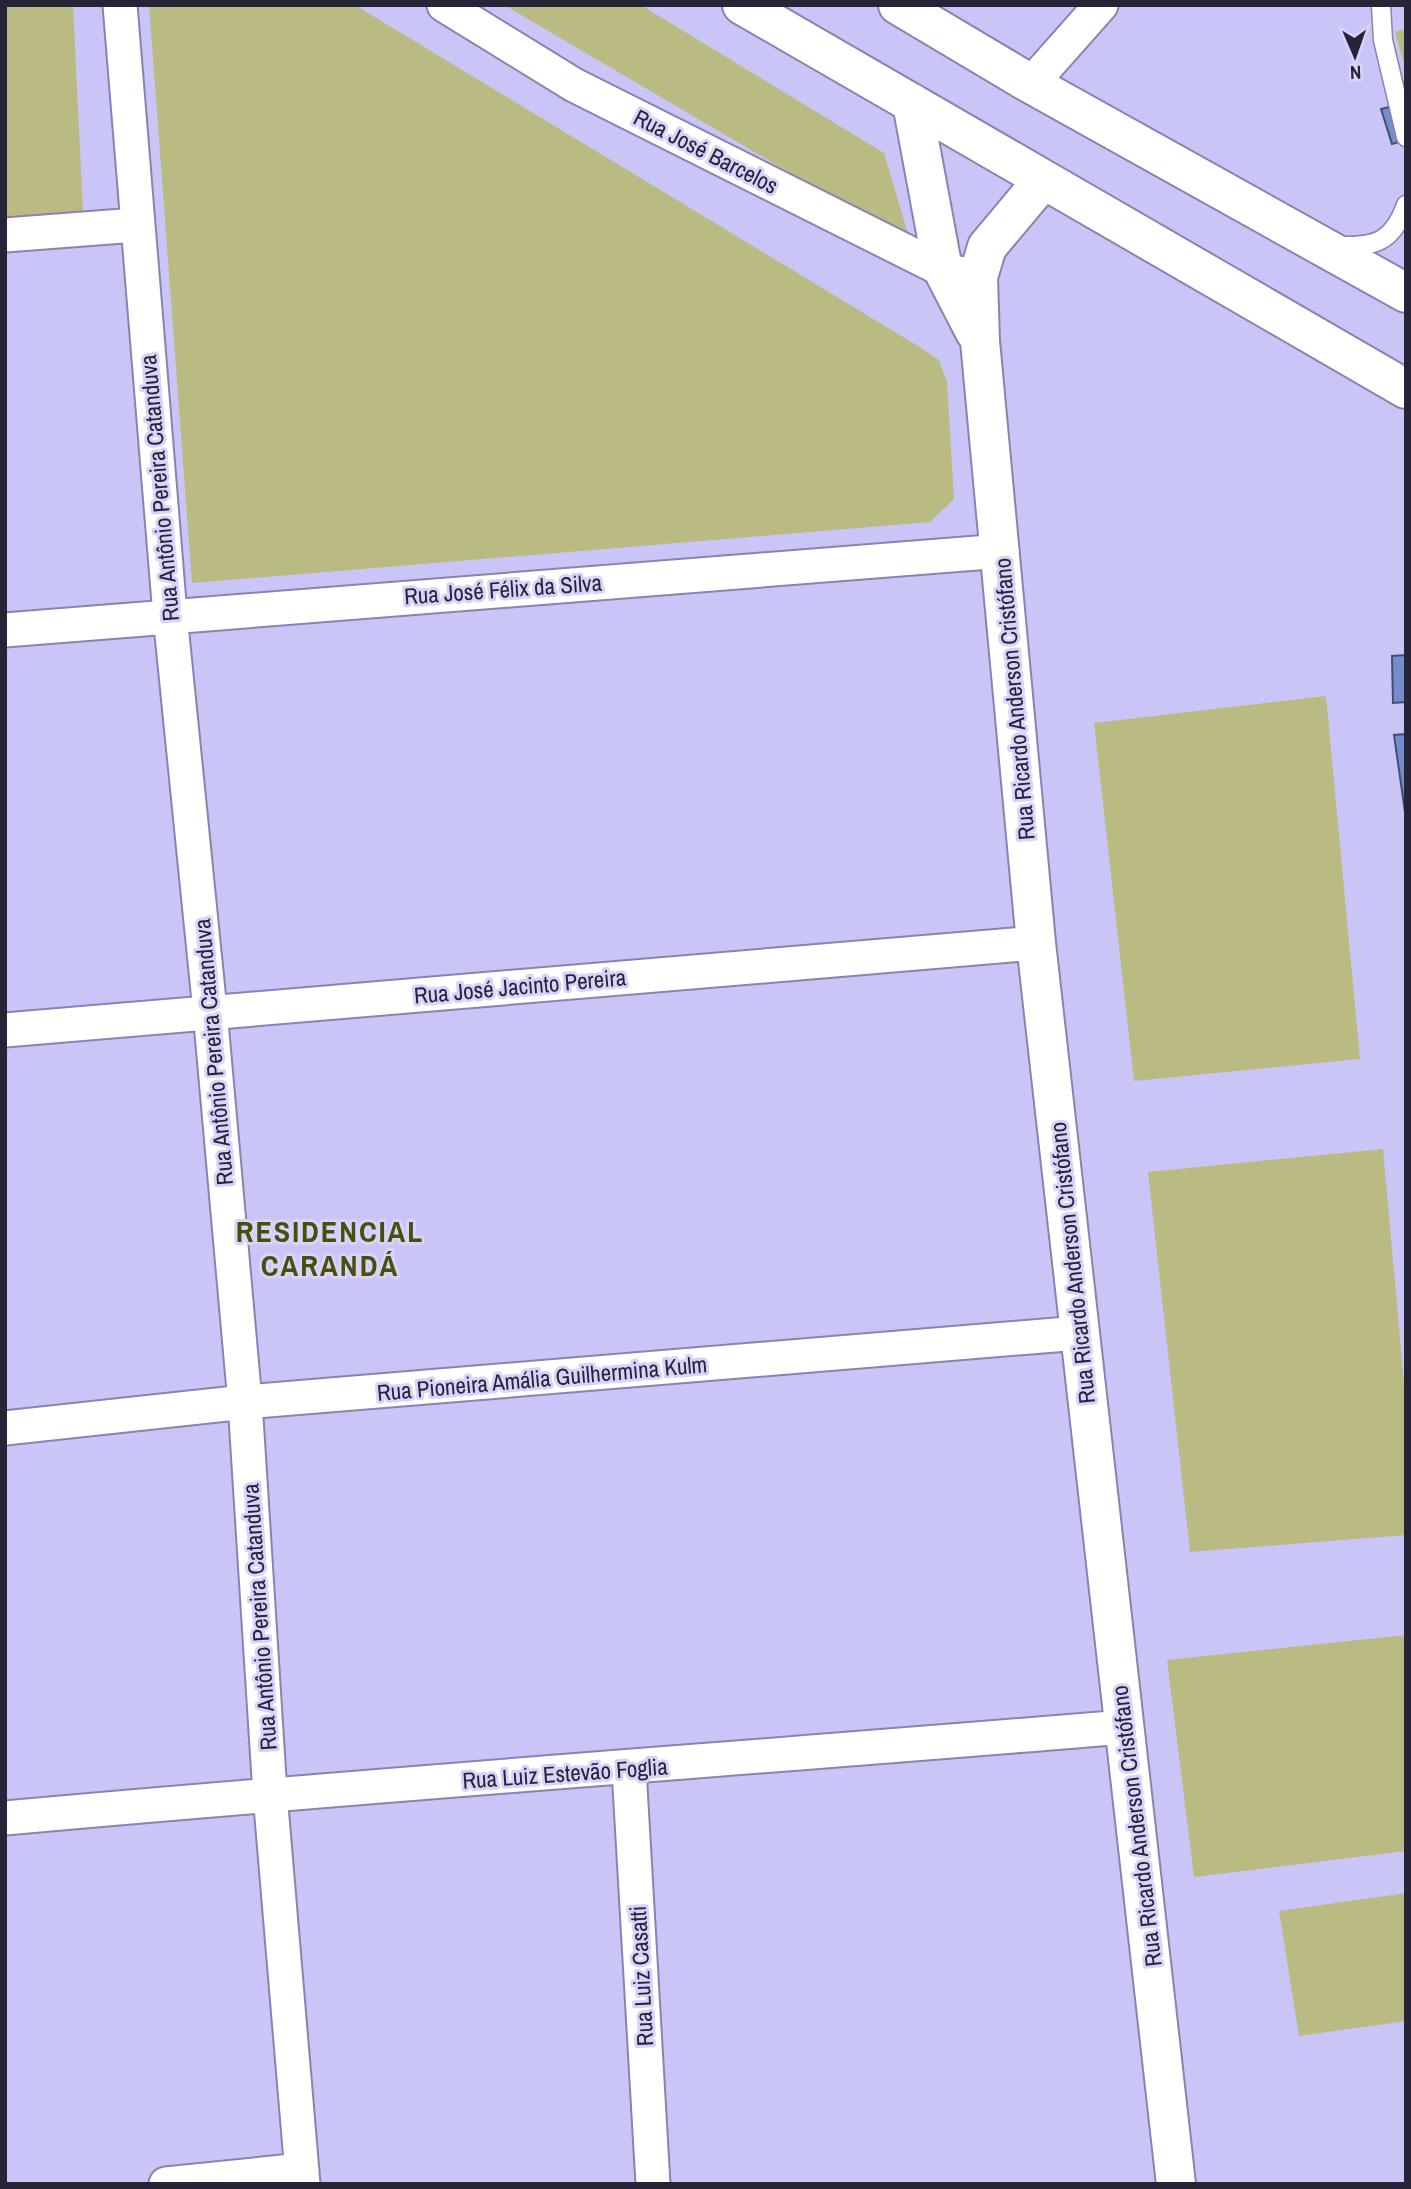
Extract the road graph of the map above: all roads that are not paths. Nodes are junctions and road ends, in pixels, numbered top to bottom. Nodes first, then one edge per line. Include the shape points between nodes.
1 (120, 5) edge
2 (444, 5) edge
3 (742, 5) edge
4 (1101, 5) edge
5 (1381, 5) edge
6 (911, 8) edge
7 (1031, 85) junction
8 (912, 103) junction
9 (1406, 137) edge
10 (1043, 180) junction
11 (1406, 205) edge
12 (136, 225) junction
13 (5, 235) edge
14 (1317, 246) junction
15 (961, 274) junction
16 (1406, 293) edge
17 (1406, 389) edge
18 (1002, 551) junction
19 (170, 615) junction
20 (5, 630) edge
21 (1035, 943) junction
22 (210, 1011) junction
23 (5, 1030) edge
24 (1079, 1333) junction
25 (245, 1402) junction
26 (5, 1428) edge
27 (1124, 1727) junction
28 (629, 1769) junction
29 (270, 1794) junction
30 (5, 1818) edge
31 (302, 2177) edge
32 (166, 2184) edge
33 (653, 2184) edge
34 (1176, 2184) edge

1 - 12 street, Rua Antônio Pereira Catanduva
2 - 15 street, Rua José Barcelos via 574,85
3 - 8 street
4 - 7 street
5 - 9 lane via 1383,40
6 - 7 street
7 - 14 street
8 - 10 street
8 - 15 street
10 - 15 street
10 - 17 street
11 - 14 lane via 1398,227 1385,238 1368,245
12 - 13 street
12 - 19 street, Rua Antônio Pereira Catanduva
14 - 16 street
15 - 18 street, Rua Ricardo Anderson Cristófano via 980,341
18 - 19 street, Rua José Félix da Silva
18 - 21 street, Rua Ricardo Anderson Cristófano
19 - 20 street, Rua José Félix da Silva
19 - 22 street, Rua Antônio Pereira Catanduva
21 - 22 street, Rua José Jacinto Pereira
21 - 24 street, Rua Ricardo Anderson Cristófano
22 - 23 street, Rua José Jacinto Pereira
22 - 25 street, Rua Antônio Pereira Catanduva
24 - 25 street, Rua Pioneira Amália Guilhermina Kulm
24 - 27 street, Rua Ricardo Anderson Cristófano
25 - 26 street, Rua Pioneira Amália Guilhermina Kulm
25 - 29 street, Rua Antônio Pereira Catanduva
27 - 28 street, Rua Luiz Estevão Foglia
27 - 34 street, Rua Ricardo Anderson Cristófano
28 - 29 street, Rua Luiz Estevão Foglia
28 - 33 street, Rua Luiz Casatti
29 - 30 street, Rua Luiz Estevão Foglia
29 - 31 street, Rua Antônio Pereira Catanduva
31 - 32 street

